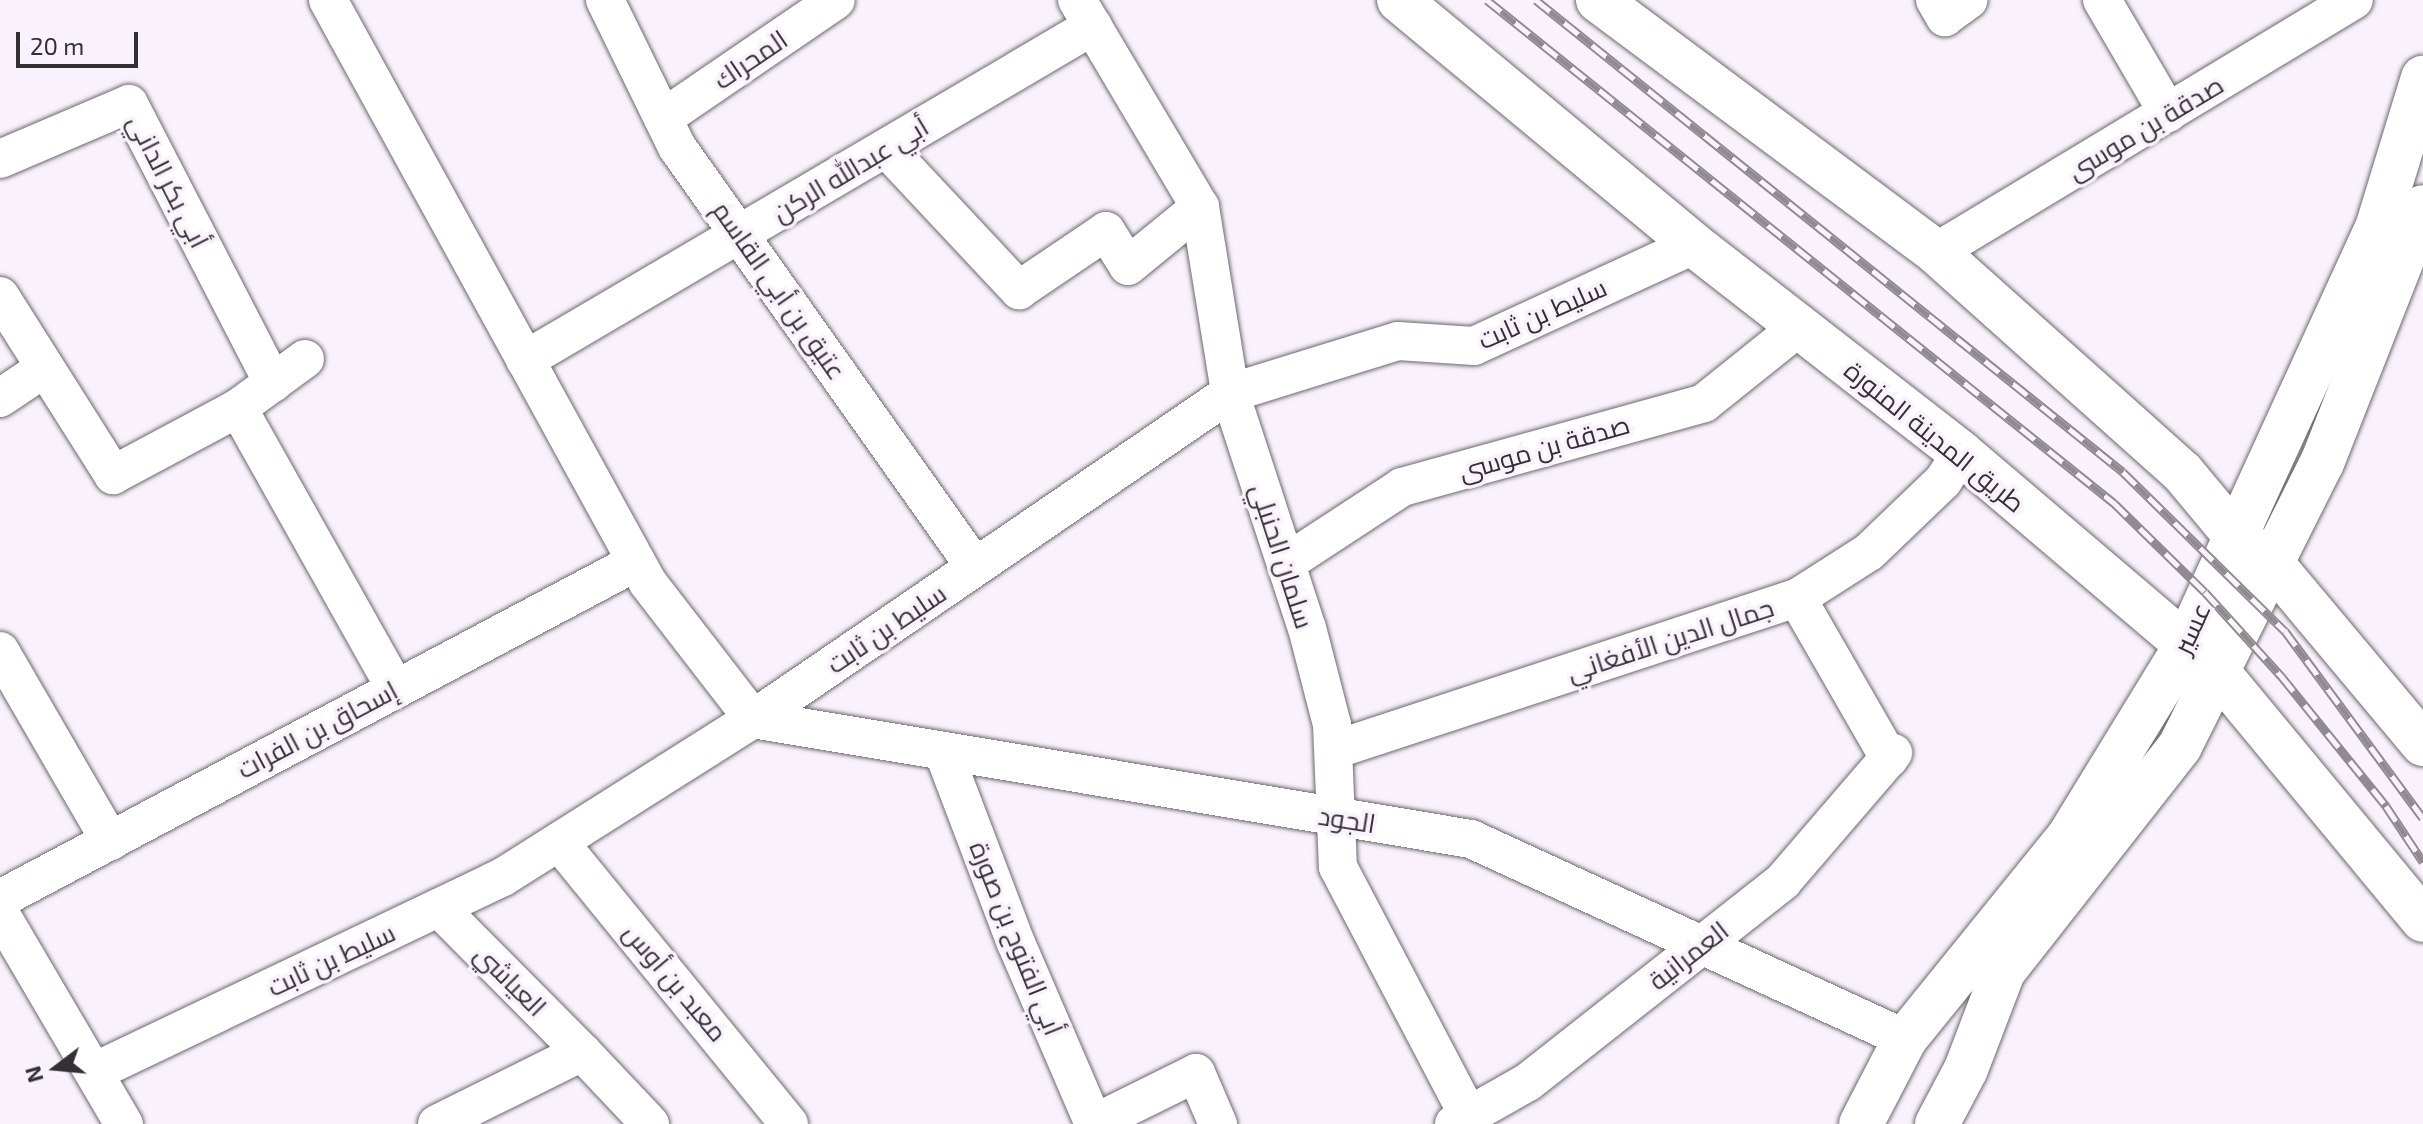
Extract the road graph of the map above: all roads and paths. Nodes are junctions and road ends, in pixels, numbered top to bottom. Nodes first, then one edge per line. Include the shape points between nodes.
1 (328, 0) edge
2 (605, 0) edge
3 (836, 0) edge
4 (1399, 0) edge
5 (1598, 0) edge
6 (1935, 0) edge
7 (1968, 0) edge
8 (2102, 0) edge
9 (2354, 0) edge
10 (1085, 13) edge
11 (1645, 19) edge
12 (2423, 78) edge
13 (2168, 113) junction
14 (663, 118) junction
15 (886, 148) junction
16 (0, 159) edge
17 (1200, 207) junction
18 (2423, 207) edge
19 (743, 233) junction
20 (1694, 245) junction
21 (1936, 252) junction
22 (0, 296) edge
23 (1799, 327) junction
24 (305, 359) dead end
25 (525, 360) junction
26 (45, 368) junction
27 (273, 383) junction
28 (1230, 393) junction
29 (0, 398) edge
30 (238, 408) junction
31 (1961, 453) junction
32 (2233, 533) junction
33 (636, 562) junction
34 (1286, 563) junction
35 (2274, 566) junction
36 (975, 567) junction
37 (1797, 598) junction
38 (0, 651) edge
39 (2201, 659) junction
40 (395, 688) junction
41 (753, 719) junction
42 (2423, 744) edge
43 (1334, 750) junction
44 (943, 751) junction
45 (1338, 817) junction
46 (110, 841) junction
47 (559, 842) junction
48 (0, 899) edge
49 (439, 908) junction
50 (0, 913) edge
51 (2423, 920) edge
52 (1704, 943) junction
53 (1905, 1039) junction
54 (582, 1052) junction
55 (94, 1072) junction
56 (1462, 1120) edge
57 (124, 1124) edge
58 (437, 1124) edge
59 (650, 1124) edge
60 (789, 1124) edge
61 (1094, 1124) edge
62 (1218, 1124) edge
63 (1861, 1124) edge
64 (1937, 1124) edge

1 - 25 street
2 - 14 street, عتيق بن أبي القاسم
3 - 14 street, المحراك
4 - 20 main road, طريق المدينة المنورة
5 - 11 main road
6 - 7 street via 1945,17
8 - 13 street
9 - 13 street, صدقة بن موسى
10 - 15 street, أبي عبدالله الركن
10 - 17 street, سلمان الحنبلي
11 - 21 main road
12 - 32 main road, عسير via 2378,225
13 - 21 street, صدقة بن موسى
14 - 19 street, عتيق بن أبي القاسم via 677,147
15 - 17 street via 1019,290 1106,231 1128,266
15 - 19 street, أبي عبدالله الركن
16 - 27 street, أبي بكر الداني via 129,104
17 - 28 street, سلمان الحنبلي
18 - 35 main road, عسير via 2322,463
19 - 25 street, أبي عبدالله الركن
19 - 36 street, عتيق بن أبي القاسم
20 - 23 main road, طريق المدينة المنورة
20 - 28 street, سليط بن ثابت via 1474,346 1398,341
21 - 32 main road via 2183,473
22 - 26 street
23 - 31 main road, طريق المدينة المنورة
23 - 34 street, صدقة بن موسى via 1704,403 1402,487
24 - 27 street
25 - 33 street
26 - 29 street
26 - 30 street via 113,475
27 - 30 street
28 - 34 street, سلمان الحنبلي
28 - 36 street, سليط بن ثابت
30 - 40 street
31 - 37 street, جمال الدين الأفغاني via 1943,481 1869,552
31 - 39 main road, طريق المدينة المنورة
32 - 35 main road
32 - 39 main road, عسير
33 - 40 street, إسحاق بن الفرات
33 - 41 street
34 - 43 street, سلمان الحنبلي via 1329,711
35 - 39 main road, عسير
35 - 42 main road
36 - 41 street, سليط بن ثابت
37 - 43 street, جمال الدين الأفغاني
37 - 52 street, العمرانية via 1891,755 1783,881
38 - 46 street
39 - 51 main road, طريق المدينة المنورة
39 - 53 main road, عسير via 2068,838
39 - 64 main road, عسير via 2180,746 2003,972 1966,1069
40 - 46 street, إسحاق بن الفرات
41 - 44 street, الجود
41 - 47 street, سليط بن ثابت
43 - 45 street, سلمان الحنبلي
44 - 45 street, الجود
44 - 61 street, أبي الفتوح بن صورة via 1016,943
45 - 52 street, الجود via 1471,839
45 - 56 street, سلمان الحنبلي via 1338,867
46 - 48 street, إسحاق بن الفرات
47 - 49 street, سليط بن ثابت
47 - 60 street, معبد بن أوس
49 - 54 street, العياشي
49 - 55 street, سليط بن ثابت
50 - 55 street
52 - 53 street, الجود
52 - 56 street, العمرانية via 1528,1082
53 - 63 main road, عسير
54 - 58 street
54 - 59 street, العياشي
55 - 57 street
61 - 62 street via 1196,1073

